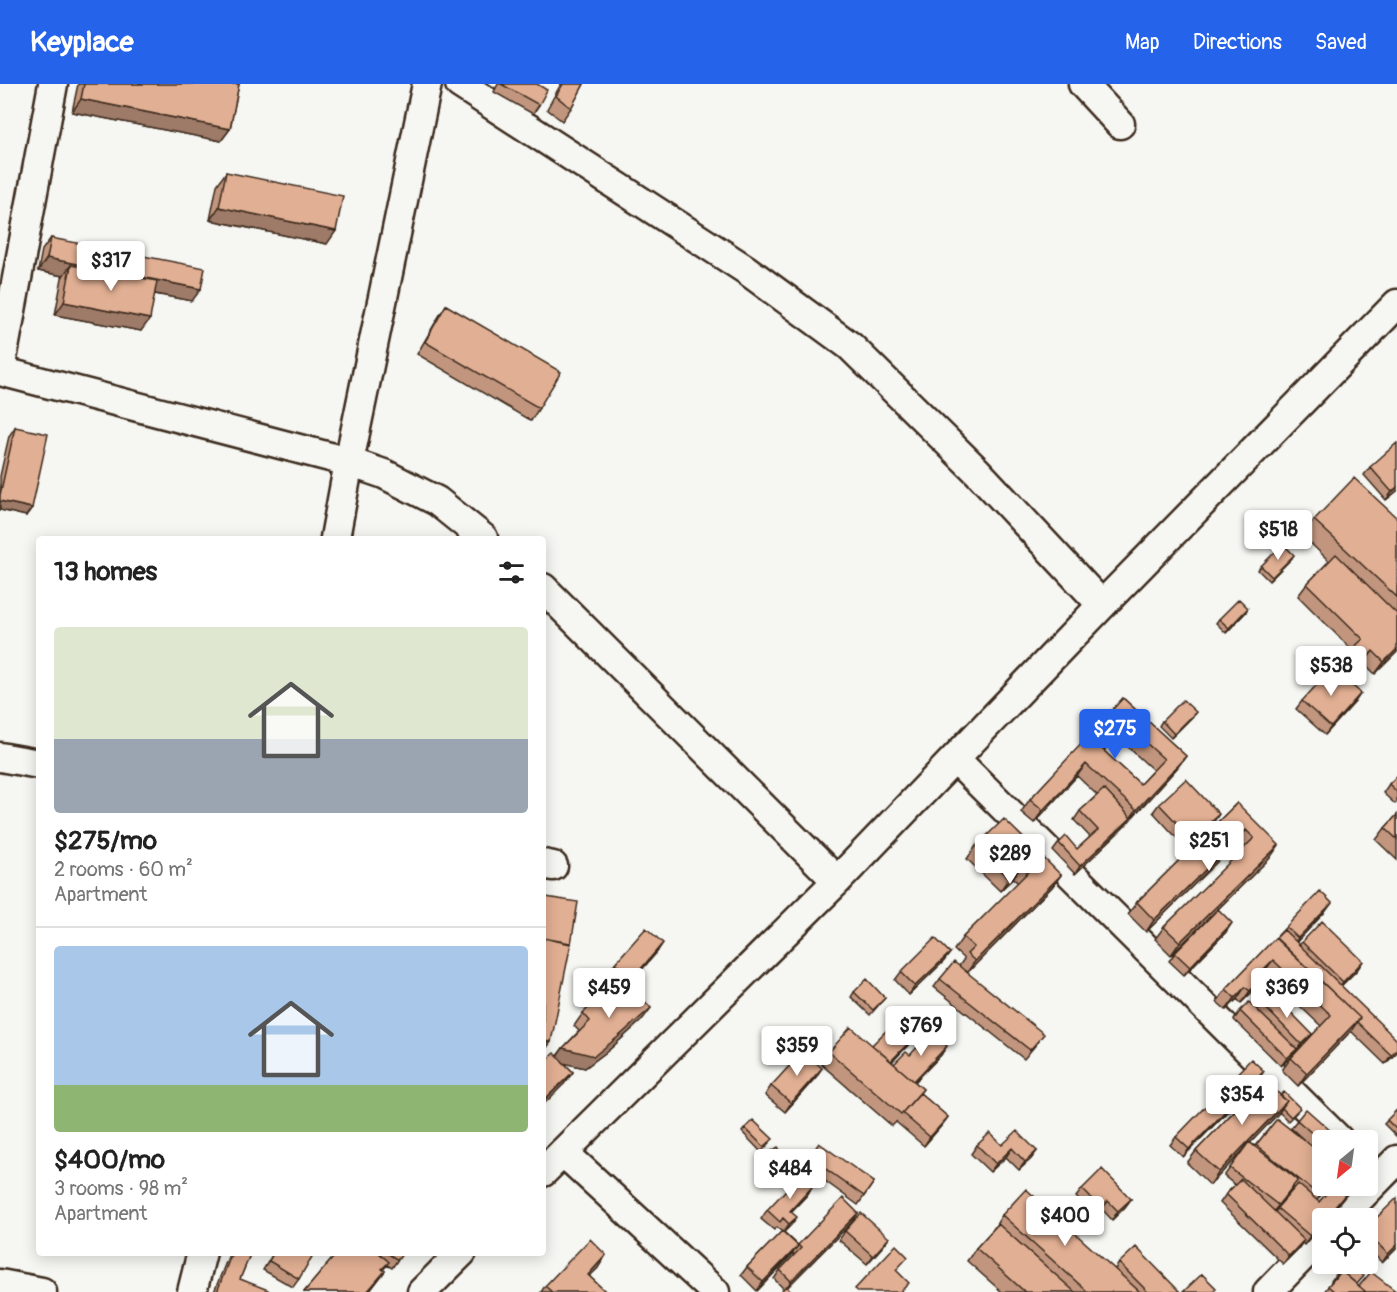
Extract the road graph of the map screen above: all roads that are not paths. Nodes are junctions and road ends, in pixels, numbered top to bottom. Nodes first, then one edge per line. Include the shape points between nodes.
1 (53, 84) edge
2 (427, 84) edge
3 (460, 84) edge
4 (1083, 84) edge
5 (1120, 124) dead end
6 (1397, 304) edge
7 (0, 370) edge
8 (349, 462) junction
9 (335, 536) edge
10 (481, 536) edge
11 (546, 591) edge
12 (1102, 605) junction
13 (0, 757) edge
14 (955, 759) junction
15 (36, 763) edge
16 (837, 881) junction
17 (1329, 1130) edge
18 (553, 1162) edge
19 (1381, 1169) edge
20 (1348, 1208) edge
21 (1312, 1246) edge
22 (201, 1256) edge
23 (458, 1256) edge
24 (0, 1284) edge
25 (42, 1292) edge
26 (192, 1292) edge
27 (422, 1292) edge
28 (715, 1292) edge
29 (1268, 1292) edge

1 - 7 street
2 - 8 street
3 - 12 street via 745,269 850,346 977,471
4 - 5 street
6 - 12 street
7 - 8 street
8 - 9 street
8 - 10 street via 384,474 437,501
11 - 16 street
12 - 14 street
13 - 15 street
14 - 16 street
14 - 17 street
16 - 18 street
18 - 28 street
19 - 20 street
21 - 29 street
22 - 26 street
23 - 27 street
24 - 25 street

